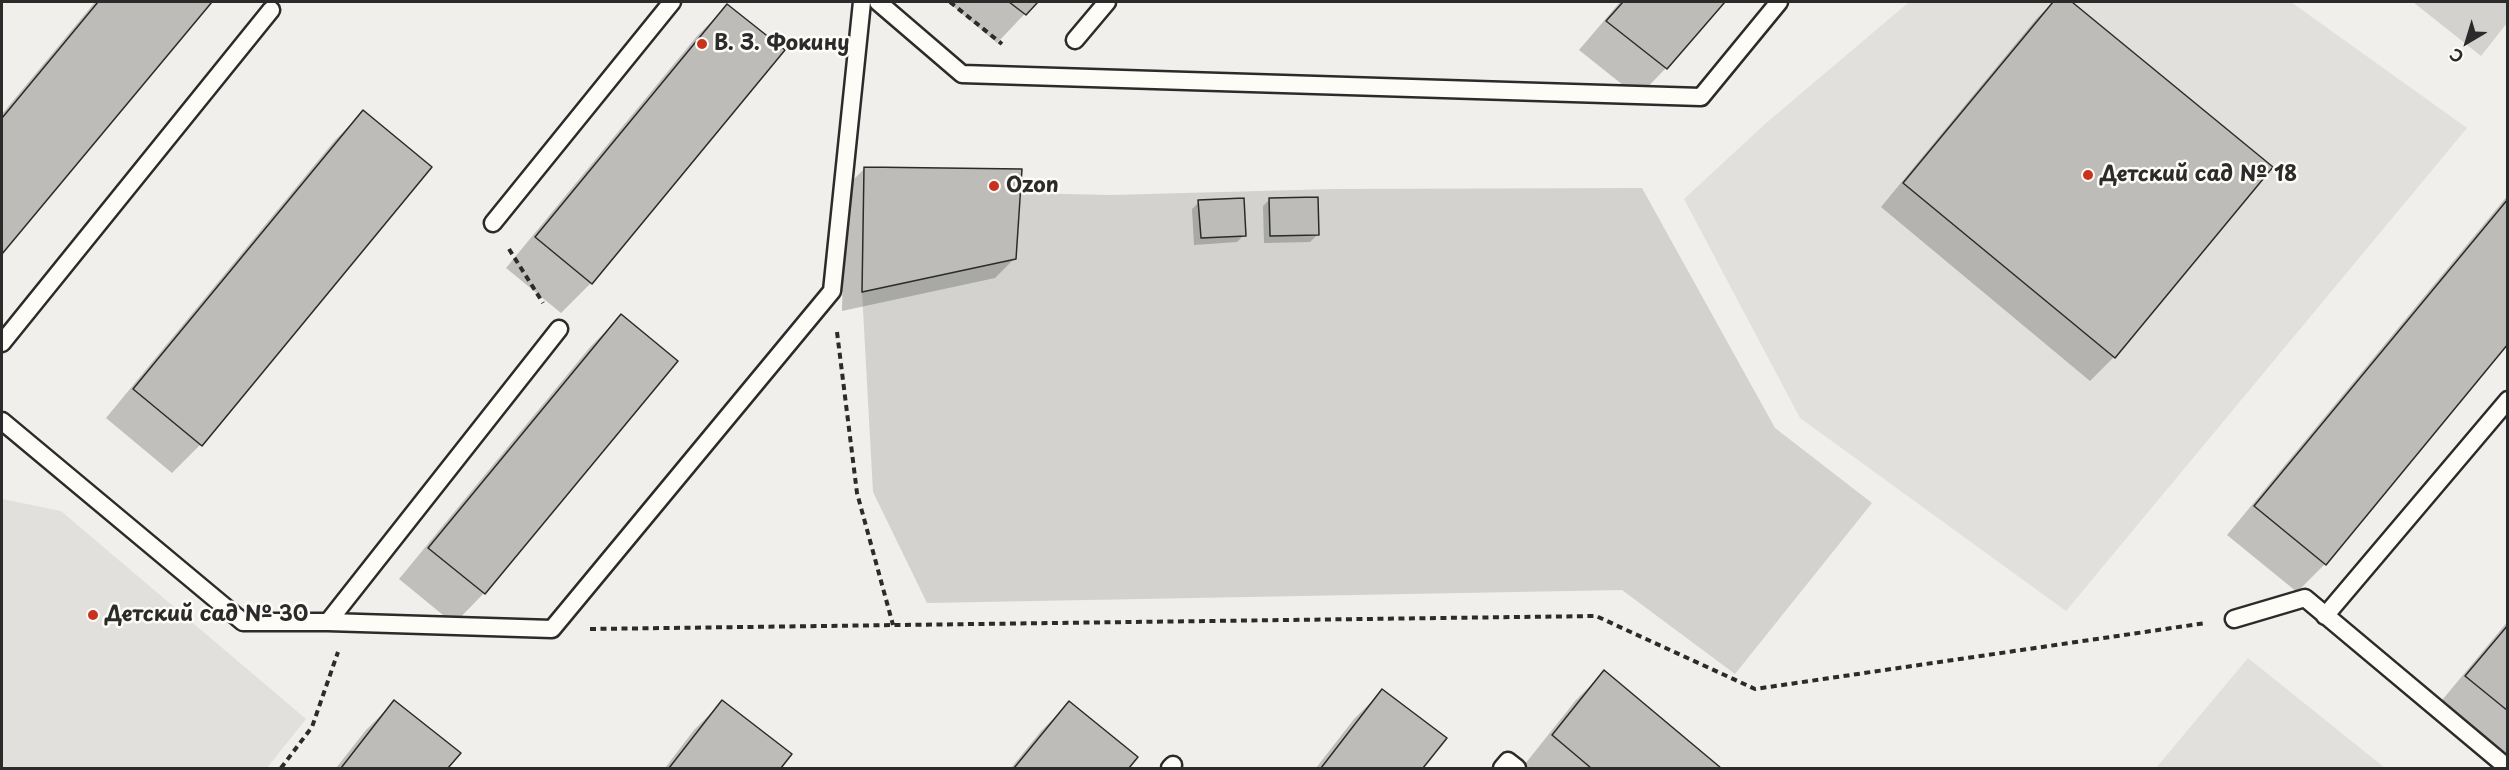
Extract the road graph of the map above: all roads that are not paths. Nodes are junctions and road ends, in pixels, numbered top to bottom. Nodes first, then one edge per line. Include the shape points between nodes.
1 (672, 2) edge
2 (861, 2) edge
3 (878, 2) edge
4 (1107, 2) edge
5 (1779, 2) edge
6 (271, 10) dead end
7 (1075, 40) dead end
8 (493, 223) road end
9 (559, 329) road end
10 (2, 343) edge
11 (2508, 400) edge
12 (2, 421) edge
13 (2325, 616) junction
14 (2234, 619) road end
15 (327, 622) junction
16 (1502, 768) edge
17 (1517, 768) edge
18 (2508, 768) edge

1 - 8 lane
2 - 15 lane via 832,291 552,629
3 - 5 lane via 962,74 1701,96
4 - 7 lane
6 - 10 lane
9 - 15 lane
11 - 13 lane
12 - 15 lane via 243,622
13 - 14 lane via 2305,598
13 - 18 lane
16 - 17 lane via 1508,761

